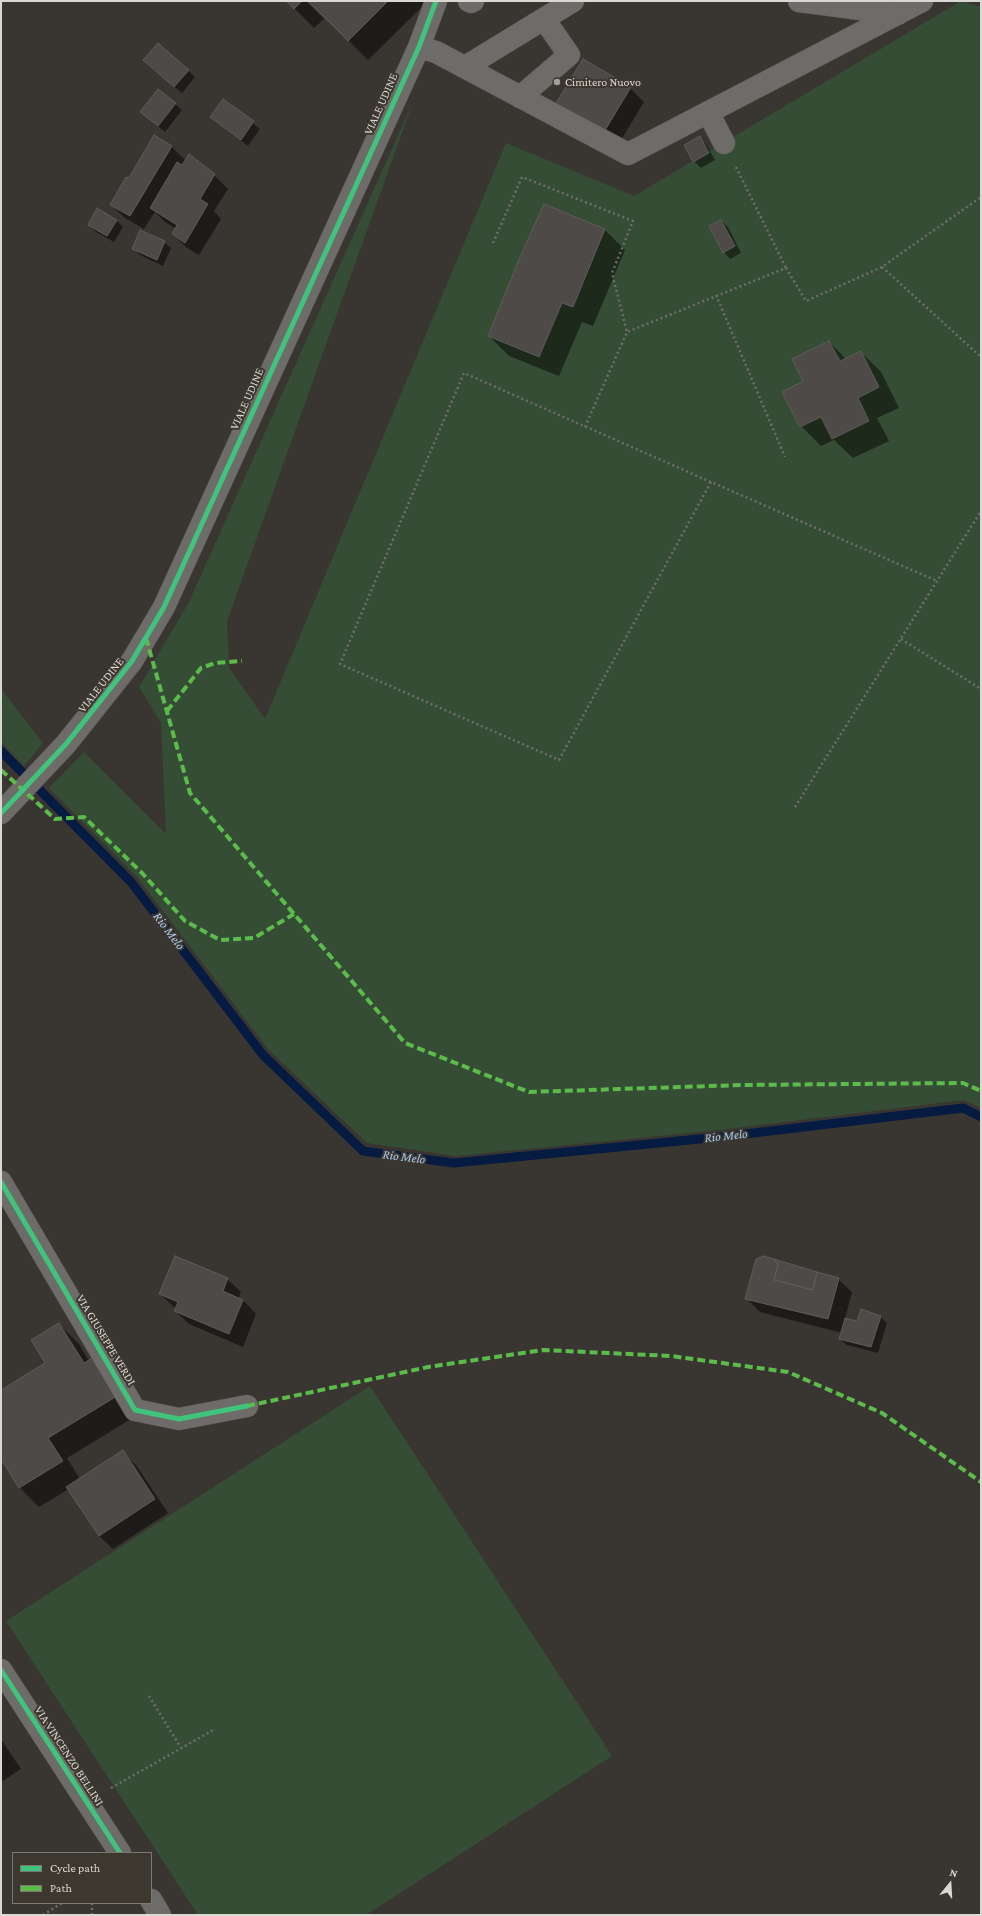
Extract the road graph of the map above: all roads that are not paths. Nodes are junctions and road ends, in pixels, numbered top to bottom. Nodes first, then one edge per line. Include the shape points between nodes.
1 (436, 1) edge
2 (469, 1) edge
3 (473, 1) edge
4 (573, 1) edge
5 (799, 1) edge
6 (922, 1) edge
7 (898, 14) junction
8 (544, 19) junction
9 (418, 47) junction
10 (465, 67) junction
11 (520, 97) junction
12 (708, 112) junction
13 (724, 143) road end
14 (3, 810) edge
15 (1, 1182) edge
16 (247, 1406) dead end
17 (1, 1670) edge
18 (119, 1852) edge
19 (152, 1902) edge
20 (160, 1915) edge

1 - 9 street, VIALE UDINE
2 - 3 street
4 - 8 street
5 - 7 street
6 - 7 street
7 - 12 street
8 - 10 street
8 - 11 street via 569,55
9 - 10 street via 436,52
9 - 14 street, VIALE UDINE via 164,607 132,662 66,744
10 - 11 street
11 - 12 street via 628,154
12 - 13 street
15 - 16 street, VIA GIUSEPPE VERDI via 135,1410 179,1420
17 - 18 street, VIA VINCENZO BELLINI
19 - 20 street

